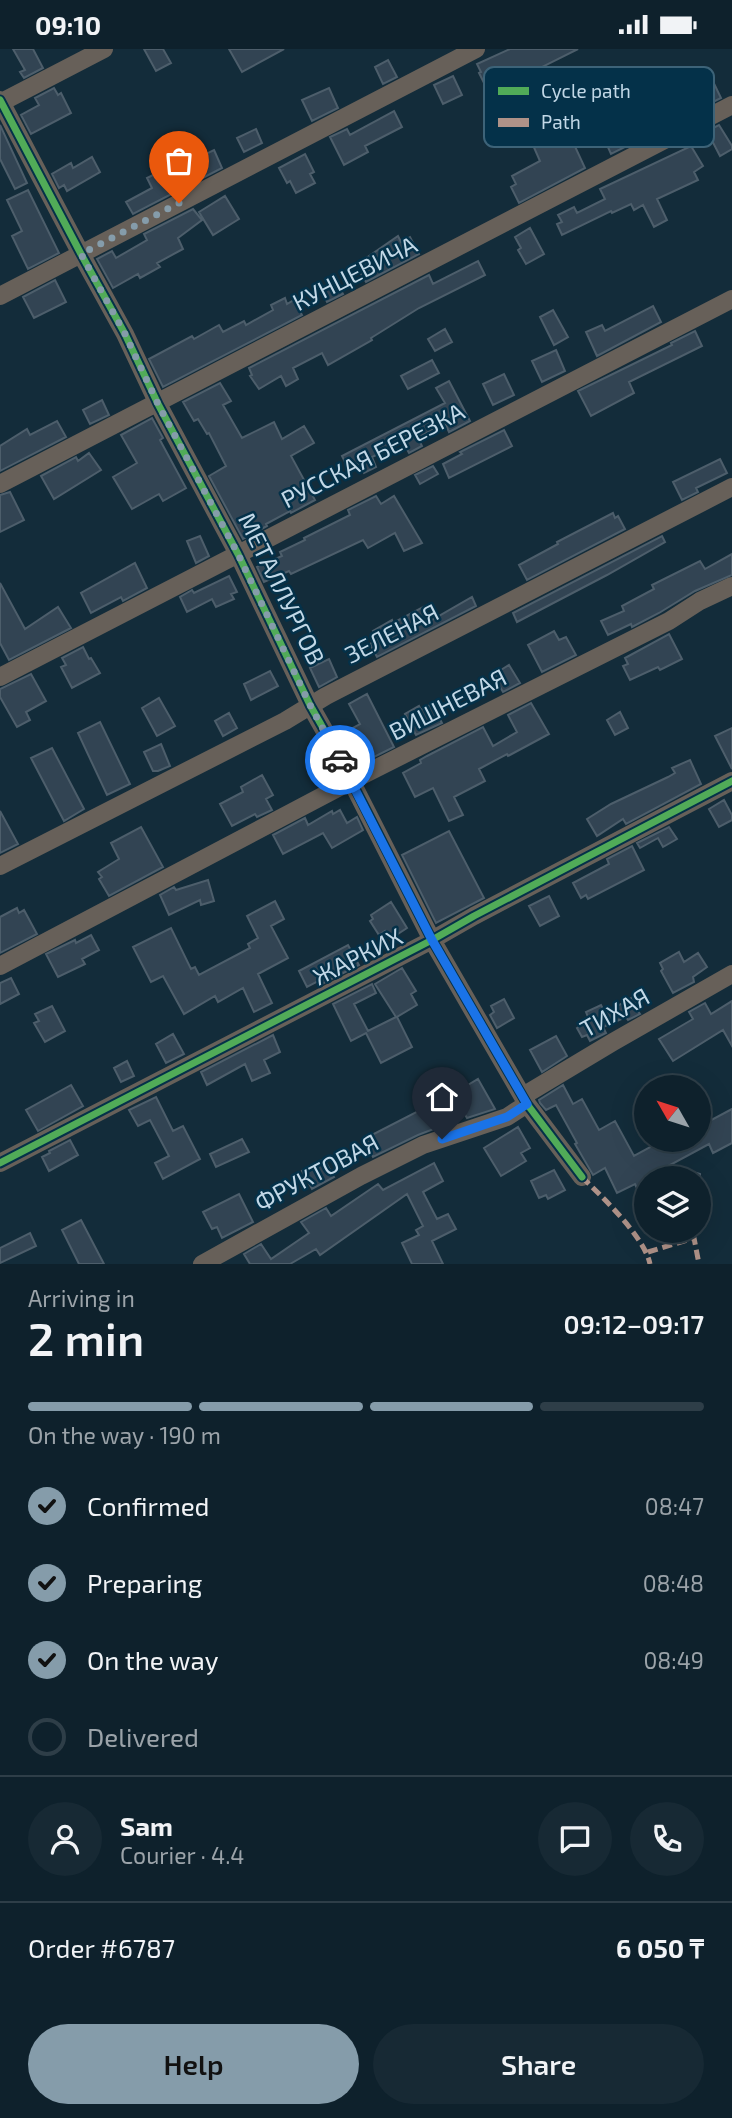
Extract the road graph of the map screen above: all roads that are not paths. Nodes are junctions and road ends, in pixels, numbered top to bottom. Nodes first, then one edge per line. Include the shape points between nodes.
1 (104, 49) edge
2 (476, 49) edge
3 (0, 102) edge
4 (732, 105) edge
5 (714, 114) edge
6 (651, 147) edge
7 (81, 254) junction
8 (0, 296) edge
9 (732, 299) edge
10 (158, 404) junction
11 (0, 484) edge
12 (732, 487) edge
13 (238, 554) junction
14 (732, 586) edge
15 (0, 677) edge
16 (310, 705) junction
17 (351, 781) junction
18 (732, 781) edge
19 (0, 866) edge
20 (432, 940) junction
21 (0, 966) edge
22 (732, 974) edge
23 (525, 1100) junction
24 (0, 1163) edge
25 (582, 1177) dead end
26 (202, 1264) edge

1 - 3 street
2 - 7 street
3 - 7 street, МЕТАЛЛУРГОВ
4 - 5 street, КУНЦЕВИЧА
6 - 10 street, КУНЦЕВИЧА
7 - 8 street
7 - 10 street, МЕТАЛЛУРГОВ
9 - 13 street, РУССКАЯ БЕРЕЗКА
10 - 11 street, КУНЦЕВИЧА
10 - 13 street, МЕТАЛЛУРГОВ
12 - 16 street, ЗЕЛЕНАЯ
13 - 15 street, РУССКАЯ БЕРЕЗКА
13 - 16 street, МЕТАЛЛУРГОВ
14 - 17 street, ВИШНЕВАЯ
16 - 17 street, МЕТАЛЛУРГОВ
16 - 19 street, ЗЕЛЕНАЯ
17 - 20 street, МЕТАЛЛУРГОВ
17 - 21 street, ВИШНЕВАЯ
18 - 20 street, ЖАРКИХ
20 - 23 street, МЕТАЛЛУРГОВ
20 - 24 street, ЖАРКИХ
22 - 23 street, ТИХАЯ via 577,1062
23 - 25 street, МЕТАЛЛУРГОВ
23 - 26 street, ФРУКТОВАЯ via 507,1117 411,1151

